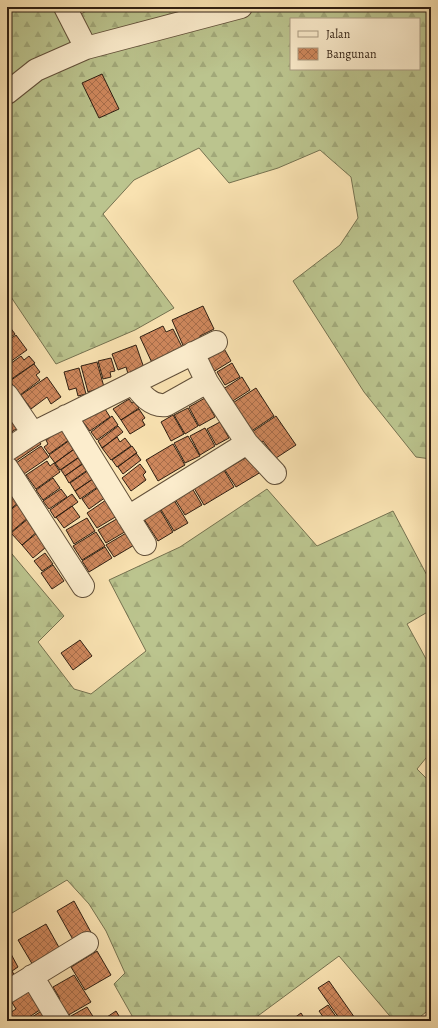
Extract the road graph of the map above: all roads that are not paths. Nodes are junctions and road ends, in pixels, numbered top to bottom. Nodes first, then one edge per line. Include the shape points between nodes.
1 (65, 7) edge
2 (241, 7) edge
3 (86, 48) junction
4 (7, 93) edge
5 (216, 342) dead end
6 (193, 353) junction
7 (207, 382) junction
8 (133, 383) junction
9 (7, 396) edge
10 (66, 416) junction
11 (33, 432) junction
12 (247, 443) junction
13 (7, 450) edge
14 (7, 468) edge
15 (275, 473) dead end
16 (128, 517) junction
17 (145, 544) dead end
18 (83, 586) dead end
19 (87, 943) dead end
20 (32, 976) junction
21 (7, 992) edge
22 (59, 1021) edge

1 - 3 street
2 - 3 street
3 - 4 street via 36,70
5 - 6 street
6 - 7 street
6 - 8 street
7 - 8 street via 162,406 153,404
7 - 12 street
8 - 10 street
9 - 11 street
10 - 11 street
10 - 16 street
11 - 13 street
12 - 15 street
12 - 16 street
14 - 18 street
16 - 17 street
19 - 20 street
20 - 21 street
20 - 22 street

